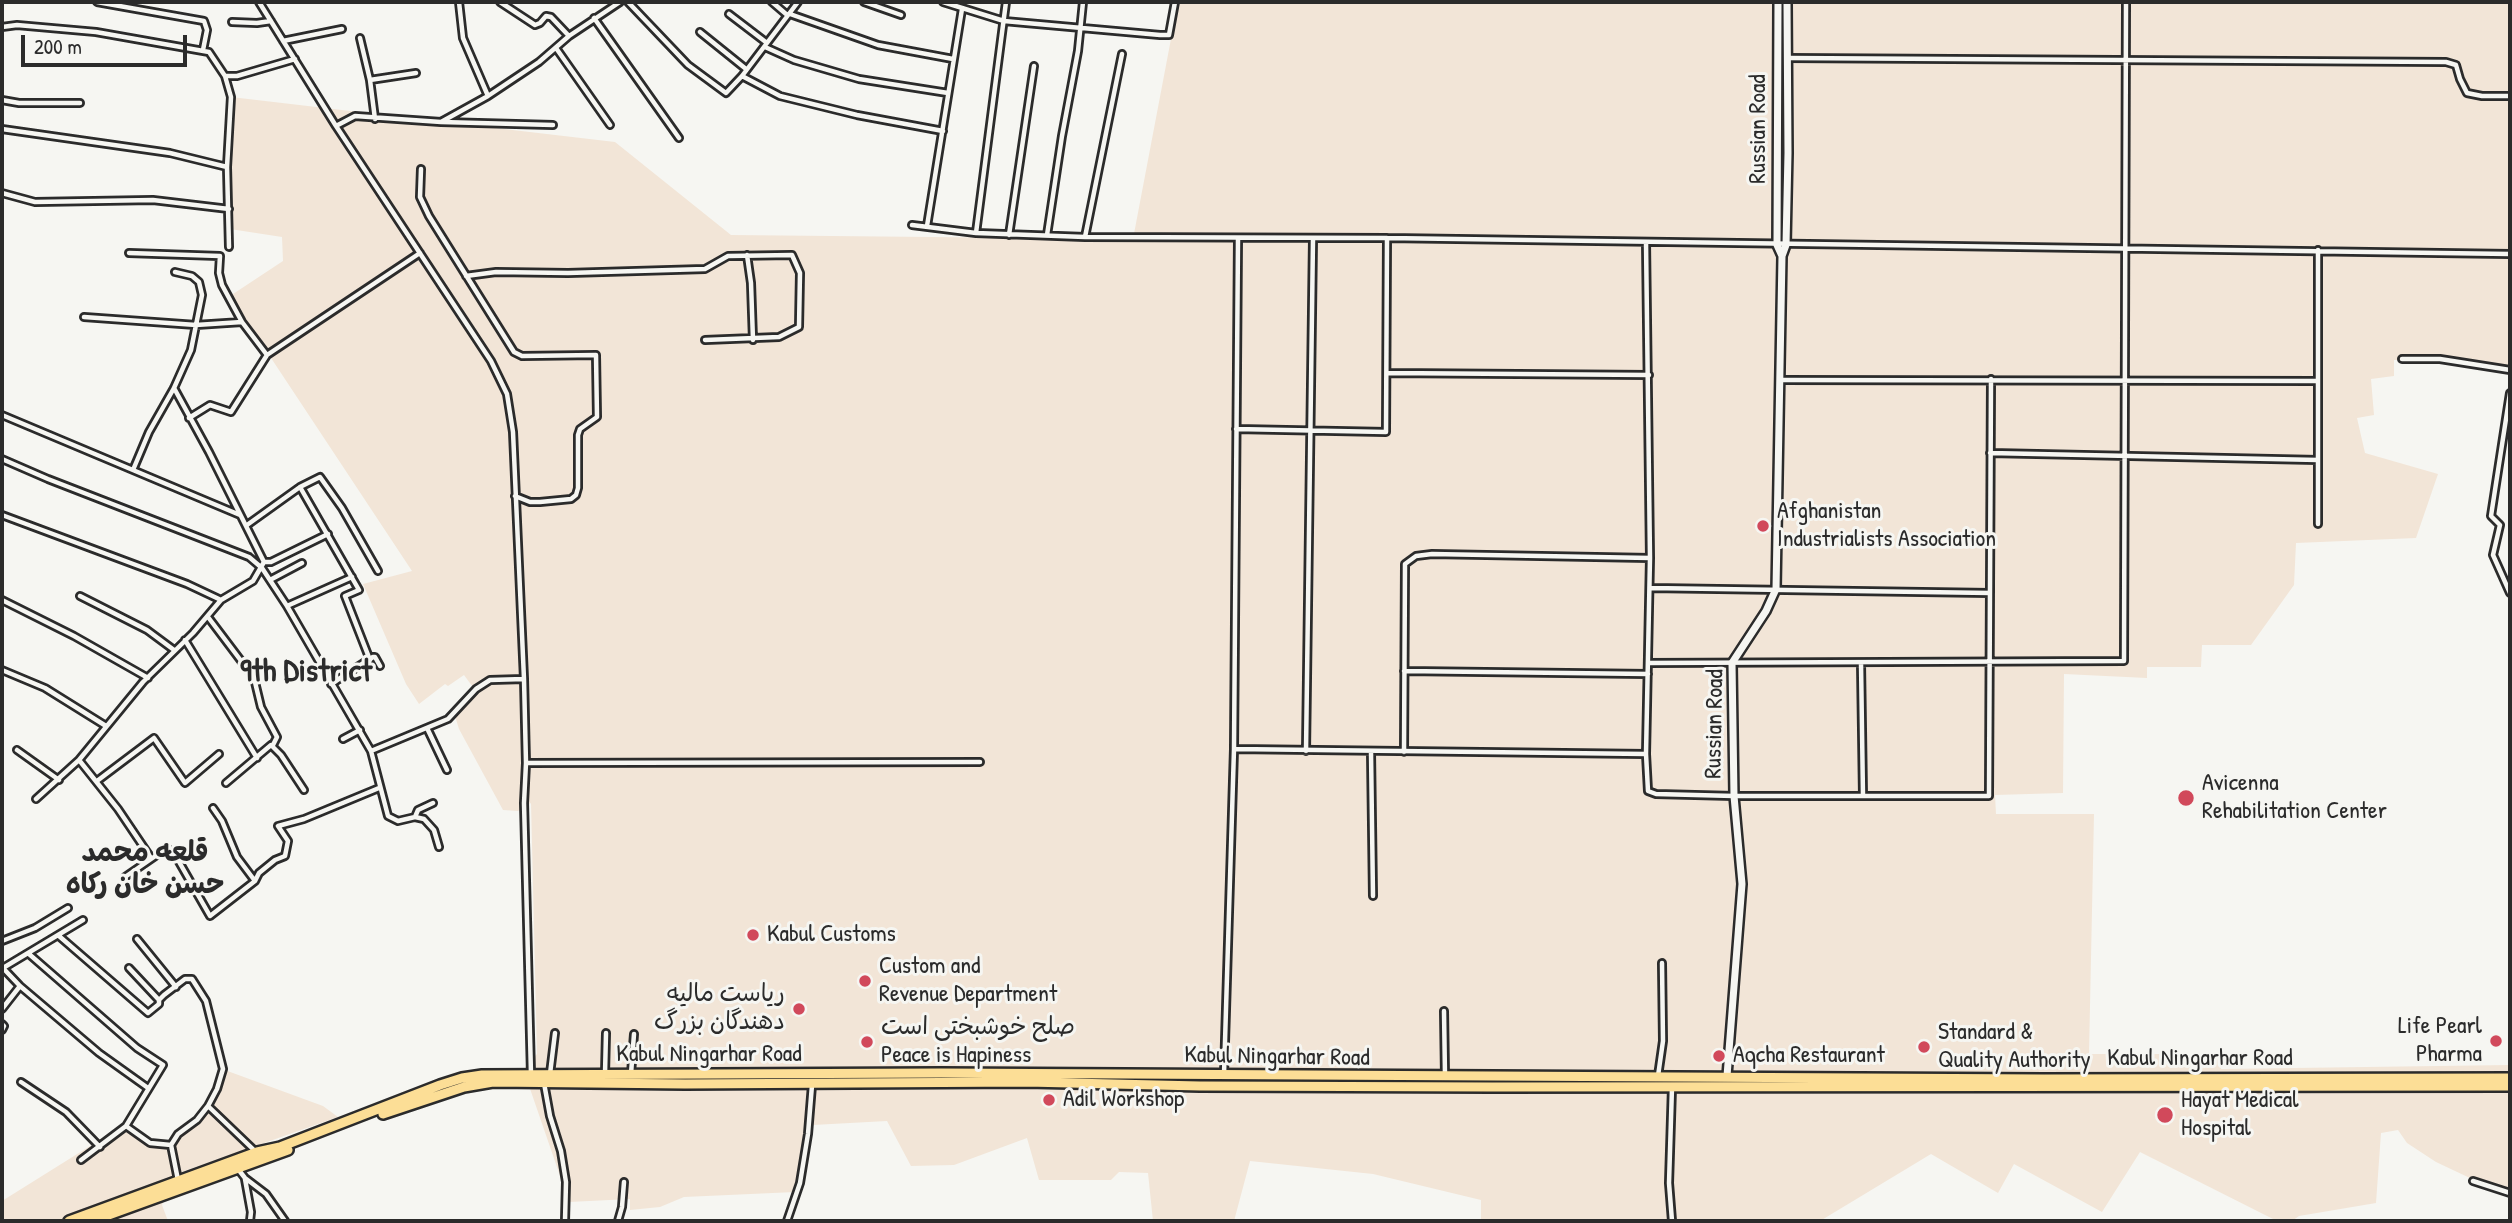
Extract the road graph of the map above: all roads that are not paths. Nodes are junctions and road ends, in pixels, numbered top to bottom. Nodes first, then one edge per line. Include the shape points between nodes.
1 (97, 2) edge
2 (260, 2) edge
3 (459, 2) edge
4 (500, 2) edge
5 (620, 2) edge
6 (628, 2) edge
7 (772, 2) edge
8 (798, 2) edge
9 (864, 2) edge
10 (943, 2) edge
11 (1006, 2) edge
12 (1083, 2) edge
13 (1175, 2) edge
14 (1778, 2) edge
15 (1787, 2) edge
16 (2126, 2) edge
17 (614, 4) edge
18 (962, 9) junction
19 (729, 14) dead end
20 (788, 14) junction
21 (901, 15) dead end
22 (594, 18) junction
23 (271, 21) junction
24 (1004, 21) junction
25 (232, 22) dead end
26 (2, 27) edge
27 (1080, 27) junction
28 (342, 29) dead end
29 (700, 32) dead end
30 (569, 36) junction
31 (360, 38) dead end
32 (283, 41) junction
33 (766, 45) junction
34 (556, 48) junction
35 (203, 50) junction
36 (1122, 54) dead end
37 (1787, 58) junction
38 (295, 59) junction
39 (953, 59) junction
40 (2127, 60) junction
41 (1034, 66) dead end
42 (746, 69) junction
43 (416, 73) dead end
44 (225, 76) junction
45 (742, 76) junction
46 (370, 80) junction
47 (948, 93) junction
48 (488, 96) junction
49 (2510, 96) edge
50 (2, 100) edge
51 (80, 103) dead end
52 (375, 119) junction
53 (441, 122) junction
54 (336, 125) junction
55 (553, 125) dead end
56 (610, 125) dead end
57 (2, 129) edge
58 (943, 131) junction
59 (679, 138) dead end
60 (228, 167) junction
61 (421, 169) dead end
62 (2, 192) edge
63 (229, 209) junction
64 (912, 225) dead end
65 (927, 226) junction
66 (976, 233) junction
67 (1009, 235) junction
68 (1047, 235) junction
69 (1085, 237) junction
70 (1387, 238) junction
71 (1238, 239) junction
72 (1312, 239) junction
73 (1646, 242) junction
74 (1782, 245) junction
75 (229, 247) dead end
76 (2126, 249) junction
77 (2318, 250) junction
78 (129, 253) dead end
79 (421, 253) junction
80 (2510, 254) edge
81 (747, 255) junction
82 (175, 272) dead end
83 (466, 276) junction
84 (84, 317) dead end
85 (242, 322) junction
86 (196, 325) junction
87 (705, 340) dead end
88 (753, 340) junction
89 (267, 355) junction
90 (2402, 359) dead end
91 (2510, 370) edge
92 (1387, 373) junction
93 (1649, 375) junction
94 (1991, 379) junction
95 (2126, 379) junction
96 (1780, 380) junction
97 (2317, 381) junction
98 (174, 388) junction
99 (2510, 393) edge
100 (2, 415) edge
101 (189, 418) junction
102 (1236, 429) junction
103 (1312, 431) junction
104 (1990, 453) junction
105 (2123, 456) junction
106 (2, 459) edge
107 (2318, 460) junction
108 (133, 470) junction
109 (300, 487) junction
110 (515, 496) junction
111 (2, 515) edge
112 (240, 516) junction
113 (2318, 524) dead end
114 (247, 525) junction
115 (328, 534) junction
116 (1650, 558) junction
117 (302, 563) dead end
118 (263, 565) junction
119 (379, 571) dead end
120 (352, 578) junction
121 (270, 580) junction
122 (1650, 588) junction
123 (1776, 589) junction
124 (1990, 593) junction
125 (2510, 593) edge
126 (80, 596) dead end
127 (2, 600) edge
128 (220, 600) junction
129 (287, 606) junction
130 (208, 617) junction
131 (185, 640) junction
132 (174, 650) junction
133 (370, 660) junction
134 (1989, 662) junction
135 (1647, 663) junction
136 (1732, 663) junction
137 (1861, 663) junction
138 (380, 666) dead end
139 (2, 670) edge
140 (1404, 671) junction
141 (1648, 674) junction
142 (148, 678) junction
143 (524, 679) junction
144 (331, 684) junction
145 (106, 726) junction
146 (427, 727) junction
147 (360, 730) junction
148 (343, 739) dead end
149 (273, 745) junction
150 (18, 750) dead end
151 (1234, 750) junction
152 (371, 751) junction
153 (1306, 751) junction
154 (1371, 752) junction
155 (1404, 752) junction
156 (219, 754) dead end
157 (1646, 754) junction
158 (257, 758) junction
159 (79, 760) junction
160 (980, 762) dead end
161 (526, 763) junction
162 (447, 770) dead end
163 (59, 780) junction
164 (96, 781) junction
165 (226, 783) dead end
166 (379, 788) junction
167 (304, 790) dead end
168 (1734, 796) junction
169 (1863, 796) junction
170 (36, 799) dead end
171 (433, 803) dead end
172 (213, 808) dead end
173 (415, 817) junction
174 (200, 842) dead end
175 (439, 847) dead end
176 (151, 858) junction
177 (178, 860) junction
178 (125, 877) dead end
179 (255, 881) junction
180 (1373, 896) dead end
181 (68, 908) dead end
182 (83, 920) dead end
183 (59, 936) junction
184 (136, 939) dead end
185 (2, 942) edge
186 (29, 954) junction
187 (1662, 962) dead end
188 (3, 967) edge
189 (129, 968) dead end
190 (20, 986) junction
191 (176, 987) junction
192 (159, 1000) junction
193 (2, 1009) edge
194 (1444, 1011) dead end
195 (2, 1024) edge
196 (2, 1030) edge
197 (555, 1033) dead end
198 (606, 1034) dead end
199 (634, 1034) dead end
200 (605, 1075) junction
201 (631, 1075) junction
202 (1224, 1075) junction
203 (1658, 1076) junction
204 (1727, 1076) junction
205 (1445, 1077) junction
206 (2510, 1077) edge
207 (531, 1079) junction
208 (547, 1079) junction
209 (21, 1082) dead end
210 (1530, 1082) junction
211 (2484, 1082) junction
212 (2106, 1083) junction
213 (812, 1084) junction
214 (1224, 1086) junction
215 (2510, 1086) edge
216 (1672, 1087) junction
217 (148, 1088) junction
218 (208, 1106) junction
219 (126, 1126) junction
220 (172, 1145) junction
221 (100, 1147) junction
222 (257, 1152) junction
223 (81, 1160) dead end
224 (237, 1168) junction
225 (245, 1178) junction
226 (178, 1181) junction
227 (2473, 1181) dead end
228 (624, 1182) dead end
229 (2510, 1194) edge
230 (69, 1221) edge
231 (92, 1221) edge
232 (250, 1221) edge
233 (285, 1221) edge
234 (565, 1221) edge
235 (618, 1221) edge
236 (788, 1221) edge
237 (1672, 1221) edge

1 - 35 street via 204,21
2 - 23 street
3 - 48 street via 463,38
4 - 30 street via 535,25 551,17
5 - 17 street
6 - 45 street via 688,65 720,90 730,91
7 - 20 street
8 - 20 street
9 - 21 street
10 - 18 street
11 - 24 street
12 - 27 street
13 - 27 street via 1169,35
14 - 74 main road, Russian Road
15 - 37 main road, Russian Road
16 - 40 street
17 - 22 street
18 - 24 street
18 - 39 street
19 - 33 street
20 - 33 street
20 - 39 street via 878,45
22 - 30 street
22 - 59 street
23 - 25 street
23 - 32 street
24 - 27 street
24 - 66 street
26 - 35 street via 96,32
27 - 68 street
28 - 32 street
29 - 42 street
30 - 34 street
31 - 46 street
32 - 38 street
33 - 42 street
33 - 47 street via 794,60 859,79
34 - 48 street
34 - 56 street
35 - 44 street
36 - 69 street
37 - 40 street
37 - 74 main road, Russian Road
38 - 44 street
38 - 54 street
39 - 47 street
40 - 49 street via 2446,62 2456,65 2467,93
40 - 76 street
41 - 67 street
42 - 45 street
43 - 46 street
44 - 60 street via 231,97
45 - 58 street via 780,96
46 - 52 street
47 - 58 street
48 - 53 street
50 - 51 street
52 - 53 street
52 - 54 street via 355,116
53 - 55 street
54 - 79 street
57 - 60 street via 170,153
58 - 65 street
60 - 63 street
61 - 83 street via 420,197
62 - 63 street via 35,202 153,200
63 - 75 street
64 - 65 street
65 - 66 street
66 - 67 street
67 - 68 street
68 - 69 street
69 - 71 street
70 - 72 street
70 - 73 street
70 - 92 street
71 - 72 street
71 - 102 street
72 - 103 street
73 - 74 street
73 - 93 street
74 - 76 street
74 - 96 main road, Russian Road
76 - 77 street
76 - 95 street
77 - 80 street
77 - 97 street
78 - 85 street via 220,256 222,285
79 - 89 street
79 - 110 street via 508,394
81 - 83 street via 728,256 705,269
81 - 88 street
81 - 88 street via 792,255 800,274 799,327 779,337
82 - 86 street via 199,282 202,295
83 - 110 street via 513,352 522,356 596,355 597,417 578,435 576,495 540,502
84 - 86 street
85 - 86 street
85 - 89 street
86 - 98 street via 191,350
87 - 88 street
89 - 101 street via 231,412 210,405
90 - 91 street via 2440,359
92 - 93 street
92 - 103 street via 1386,432
93 - 116 street
94 - 95 street
94 - 96 street
94 - 104 street
95 - 97 street
95 - 105 street
96 - 123 main road, Russian Road
97 - 107 street
98 - 101 street
98 - 108 street
99 - 125 street via 2491,516 2500,525 2493,555
100 - 108 street
101 - 112 street
102 - 103 street
102 - 151 street
103 - 153 street
104 - 105 street
104 - 124 street
105 - 107 street
105 - 134 street via 2124,661
106 - 118 street
107 - 113 street
108 - 112 street
109 - 114 street
109 - 115 street
109 - 119 street via 320,477 324,480
110 - 143 street
111 - 128 street
112 - 114 street
114 - 118 street
115 - 118 street
115 - 120 street
116 - 122 street
116 - 140 street via 1416,556 1405,564
117 - 121 street
118 - 121 street
118 - 128 street via 253,581
120 - 129 street
120 - 133 street via 359,590 345,596
121 - 129 street
122 - 123 street
122 - 135 street
123 - 124 street
123 - 136 main road, Russian Road
124 - 134 street
126 - 132 street via 147,629
127 - 142 street
128 - 130 street
129 - 144 street
130 - 131 street
130 - 149 street via 254,678 261,707 277,737
131 - 132 street
131 - 158 street
132 - 142 street
133 - 138 street via 375,657
133 - 144 street
134 - 137 street
134 - 169 street via 1989,796
135 - 136 street
135 - 141 street
136 - 137 street
136 - 168 main road, Russian Road
137 - 169 street
139 - 145 street via 45,688
140 - 141 street
140 - 155 street
141 - 157 street
142 - 145 street
143 - 146 street via 490,680 448,719
143 - 161 street
144 - 147 street
145 - 159 street
146 - 152 street
146 - 162 street
147 - 148 street
147 - 152 street
149 - 158 street
149 - 167 street
150 - 163 street
151 - 153 street
151 - 202 street
152 - 166 street
153 - 154 street
154 - 155 street
154 - 180 street
155 - 157 street
156 - 164 street via 185,783 154,738
157 - 168 street via 1648,791
158 - 165 street
159 - 163 street
159 - 164 street
160 - 161 street
161 - 207 street
163 - 170 street
164 - 176 street
166 - 173 street via 392,819
166 - 179 street via 278,826 288,841 285,856 259,873
168 - 169 street
168 - 204 main road, Russian Road via 1742,884
171 - 173 street via 418,810
172 - 179 street via 237,858
173 - 175 street via 428,822
174 - 177 street
176 - 177 street via 167,848
176 - 178 street
177 - 179 street via 210,916
181 - 185 street
182 - 183 street
183 - 186 street
183 - 192 street via 148,1013
184 - 191 street
186 - 188 street
186 - 217 street via 163,1065
187 - 203 street via 1663,1041
188 - 190 street
189 - 192 street
190 - 193 street
190 - 217 street
191 - 192 street
191 - 218 street via 189,977 206,1001 223,1069
194 - 205 street
195 - 196 street
197 - 208 street
198 - 200 street
199 - 201 street
200 - 201 highway, Kabul Ningarhar Road
200 - 208 highway, Kabul Ningarhar Road
201 - 202 highway, Kabul Ningarhar Road
202 - 205 highway, Kabul Ningarhar Road
202 - 214 street
203 - 204 highway, Kabul Ningarhar Road
203 - 210 highway, Kabul Ningarhar Road
204 - 212 highway, Kabul Ningarhar Road
205 - 210 highway, Kabul Ningarhar Road
206 - 211 highway, Kabul Ningarhar Road
207 - 208 highway, Kabul Ningarhar Road
207 - 222 highway, Kabul Ningarhar Road via 462,1078
207 - 224 highway, Kabul Ningarhar Road via 464,1087
208 - 213 highway, Kabul Ningarhar Road
208 - 234 street via 550,1116 566,1182
209 - 221 street via 78,1121
210 - 214 highway, Kabul Ningarhar Road
210 - 216 highway, Kabul Ningarhar Road
211 - 212 highway, Kabul Ningarhar Road
211 - 215 highway, Kabul Ningarhar Road
212 - 216 highway, Kabul Ningarhar Road
213 - 214 highway, Kabul Ningarhar Road
213 - 236 street via 800,1183
216 - 237 street
217 - 219 street
218 - 220 street
218 - 222 street
219 - 220 street via 150,1143
219 - 221 street
220 - 226 street
221 - 223 street
222 - 226 highway, Kabul Ningarhar Road
224 - 225 street
224 - 231 highway, Kabul Ningarhar Road
225 - 232 street
225 - 233 street via 266,1194
226 - 230 highway, Kabul Ningarhar Road
227 - 229 street
228 - 235 street

